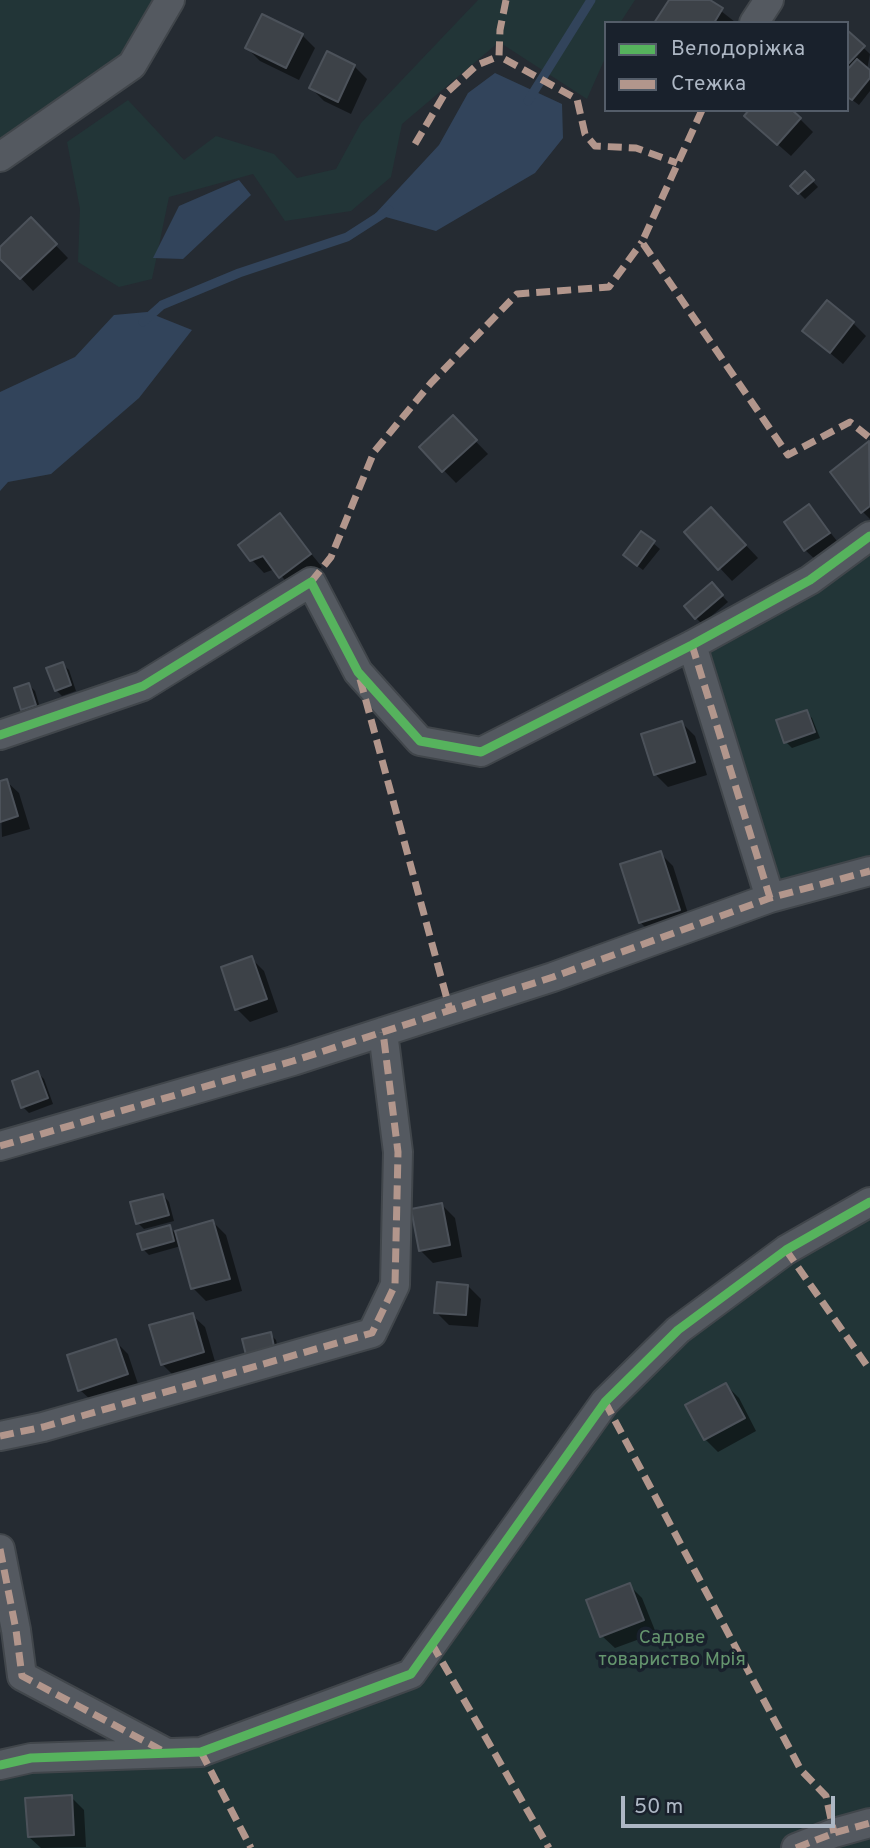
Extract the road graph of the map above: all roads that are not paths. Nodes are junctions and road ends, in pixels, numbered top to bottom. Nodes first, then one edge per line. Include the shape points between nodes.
1 (170, 0) edge
2 (769, 0) edge
3 (755, 21) edge
4 (6, 152) edge
5 (870, 536) edge
6 (692, 645) junction
7 (0, 735) edge
8 (870, 871) edge
9 (770, 898) junction
10 (383, 1032) junction
11 (0, 1146) edge
12 (870, 1202) edge
13 (0, 1436) edge
14 (0, 1549) edge
15 (166, 1753) junction
16 (0, 1765) edge
17 (870, 1823) edge
18 (796, 1848) edge

1 - 4 street via 132,65
2 - 3 street
5 - 6 street via 810,580
6 - 7 street via 481,752 420,741 358,672 311,582 143,686
6 - 9 street
8 - 9 street
9 - 10 street via 553,977
10 - 11 street
10 - 13 street via 398,1152 395,1285 372,1334
12 - 15 street via 786,1250 678,1330 605,1402 411,1674 201,1752
14 - 15 street via 22,1676
15 - 16 street via 31,1758
17 - 18 street

